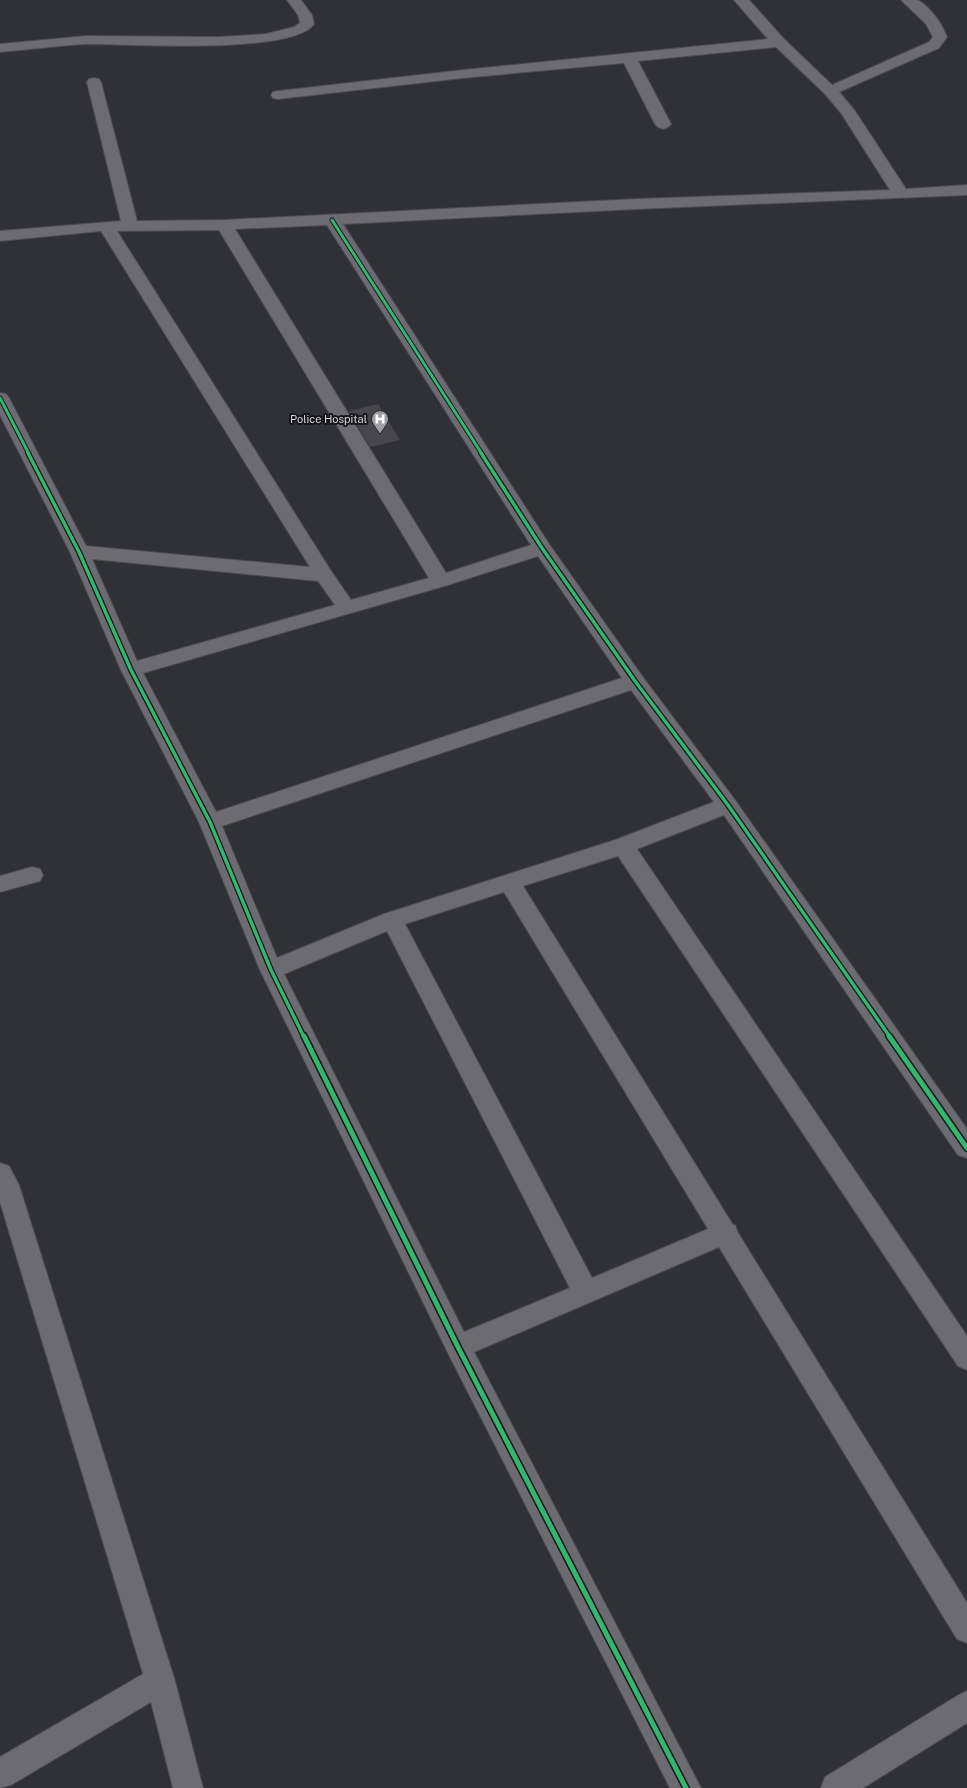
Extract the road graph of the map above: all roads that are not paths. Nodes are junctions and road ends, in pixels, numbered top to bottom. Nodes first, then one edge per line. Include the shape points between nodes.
1 (294, 0) edge
2 (741, 0) edge
3 (908, 0) edge
4 (779, 42) junction
5 (0, 48) edge
6 (629, 58) junction
7 (94, 82) dead end
8 (830, 91) junction
9 (278, 96) dead end
10 (663, 124) dead end
11 (967, 190) edge
12 (901, 194) junction
13 (332, 220) junction
14 (224, 225) junction
15 (106, 226) junction
16 (130, 226) junction
17 (0, 236) edge
18 (0, 398) edge
19 (542, 548) junction
20 (79, 552) junction
21 (324, 575) junction
22 (441, 581) junction
23 (346, 607) junction
24 (131, 670) junction
25 (635, 681) junction
26 (728, 805) junction
27 (210, 822) junction
28 (623, 846) junction
29 (32, 875) dead end
30 (510, 883) junction
31 (0, 884) edge
32 (392, 920) junction
33 (271, 970) junction
34 (967, 1148) edge
35 (0, 1173) edge
36 (726, 1233) junction
37 (586, 1292) junction
38 (458, 1347) junction
39 (967, 1358) edge
40 (967, 1629) edge
41 (160, 1681) junction
42 (967, 1706) edge
43 (0, 1774) edge
44 (188, 1788) edge
45 (686, 1788) edge
46 (836, 1788) edge

1 - 5 street via 305,16 307,24 299,30 266,38 219,41 86,40
2 - 4 street
3 - 8 street via 937,28 940,37 934,45
4 - 6 street
4 - 8 street
6 - 9 street
6 - 10 street
7 - 16 street
8 - 12 street via 847,111
11 - 12 street
12 - 13 street via 637,204
13 - 14 street
13 - 19 street
14 - 16 street
14 - 22 street
15 - 16 street
15 - 17 street
15 - 21 street
18 - 20 street
19 - 22 street
19 - 25 street
20 - 21 street
20 - 24 street
21 - 23 street
22 - 23 street
23 - 24 street
24 - 27 street
25 - 26 street
25 - 27 street
26 - 28 street
26 - 34 street
27 - 33 street
28 - 30 street
28 - 39 street
29 - 31 street
30 - 32 street
30 - 36 street
32 - 33 street
32 - 37 street
33 - 38 street
35 - 41 street via 7,1185
36 - 37 street
36 - 40 street
37 - 38 street
38 - 45 street
41 - 43 street
41 - 44 street
42 - 46 street

